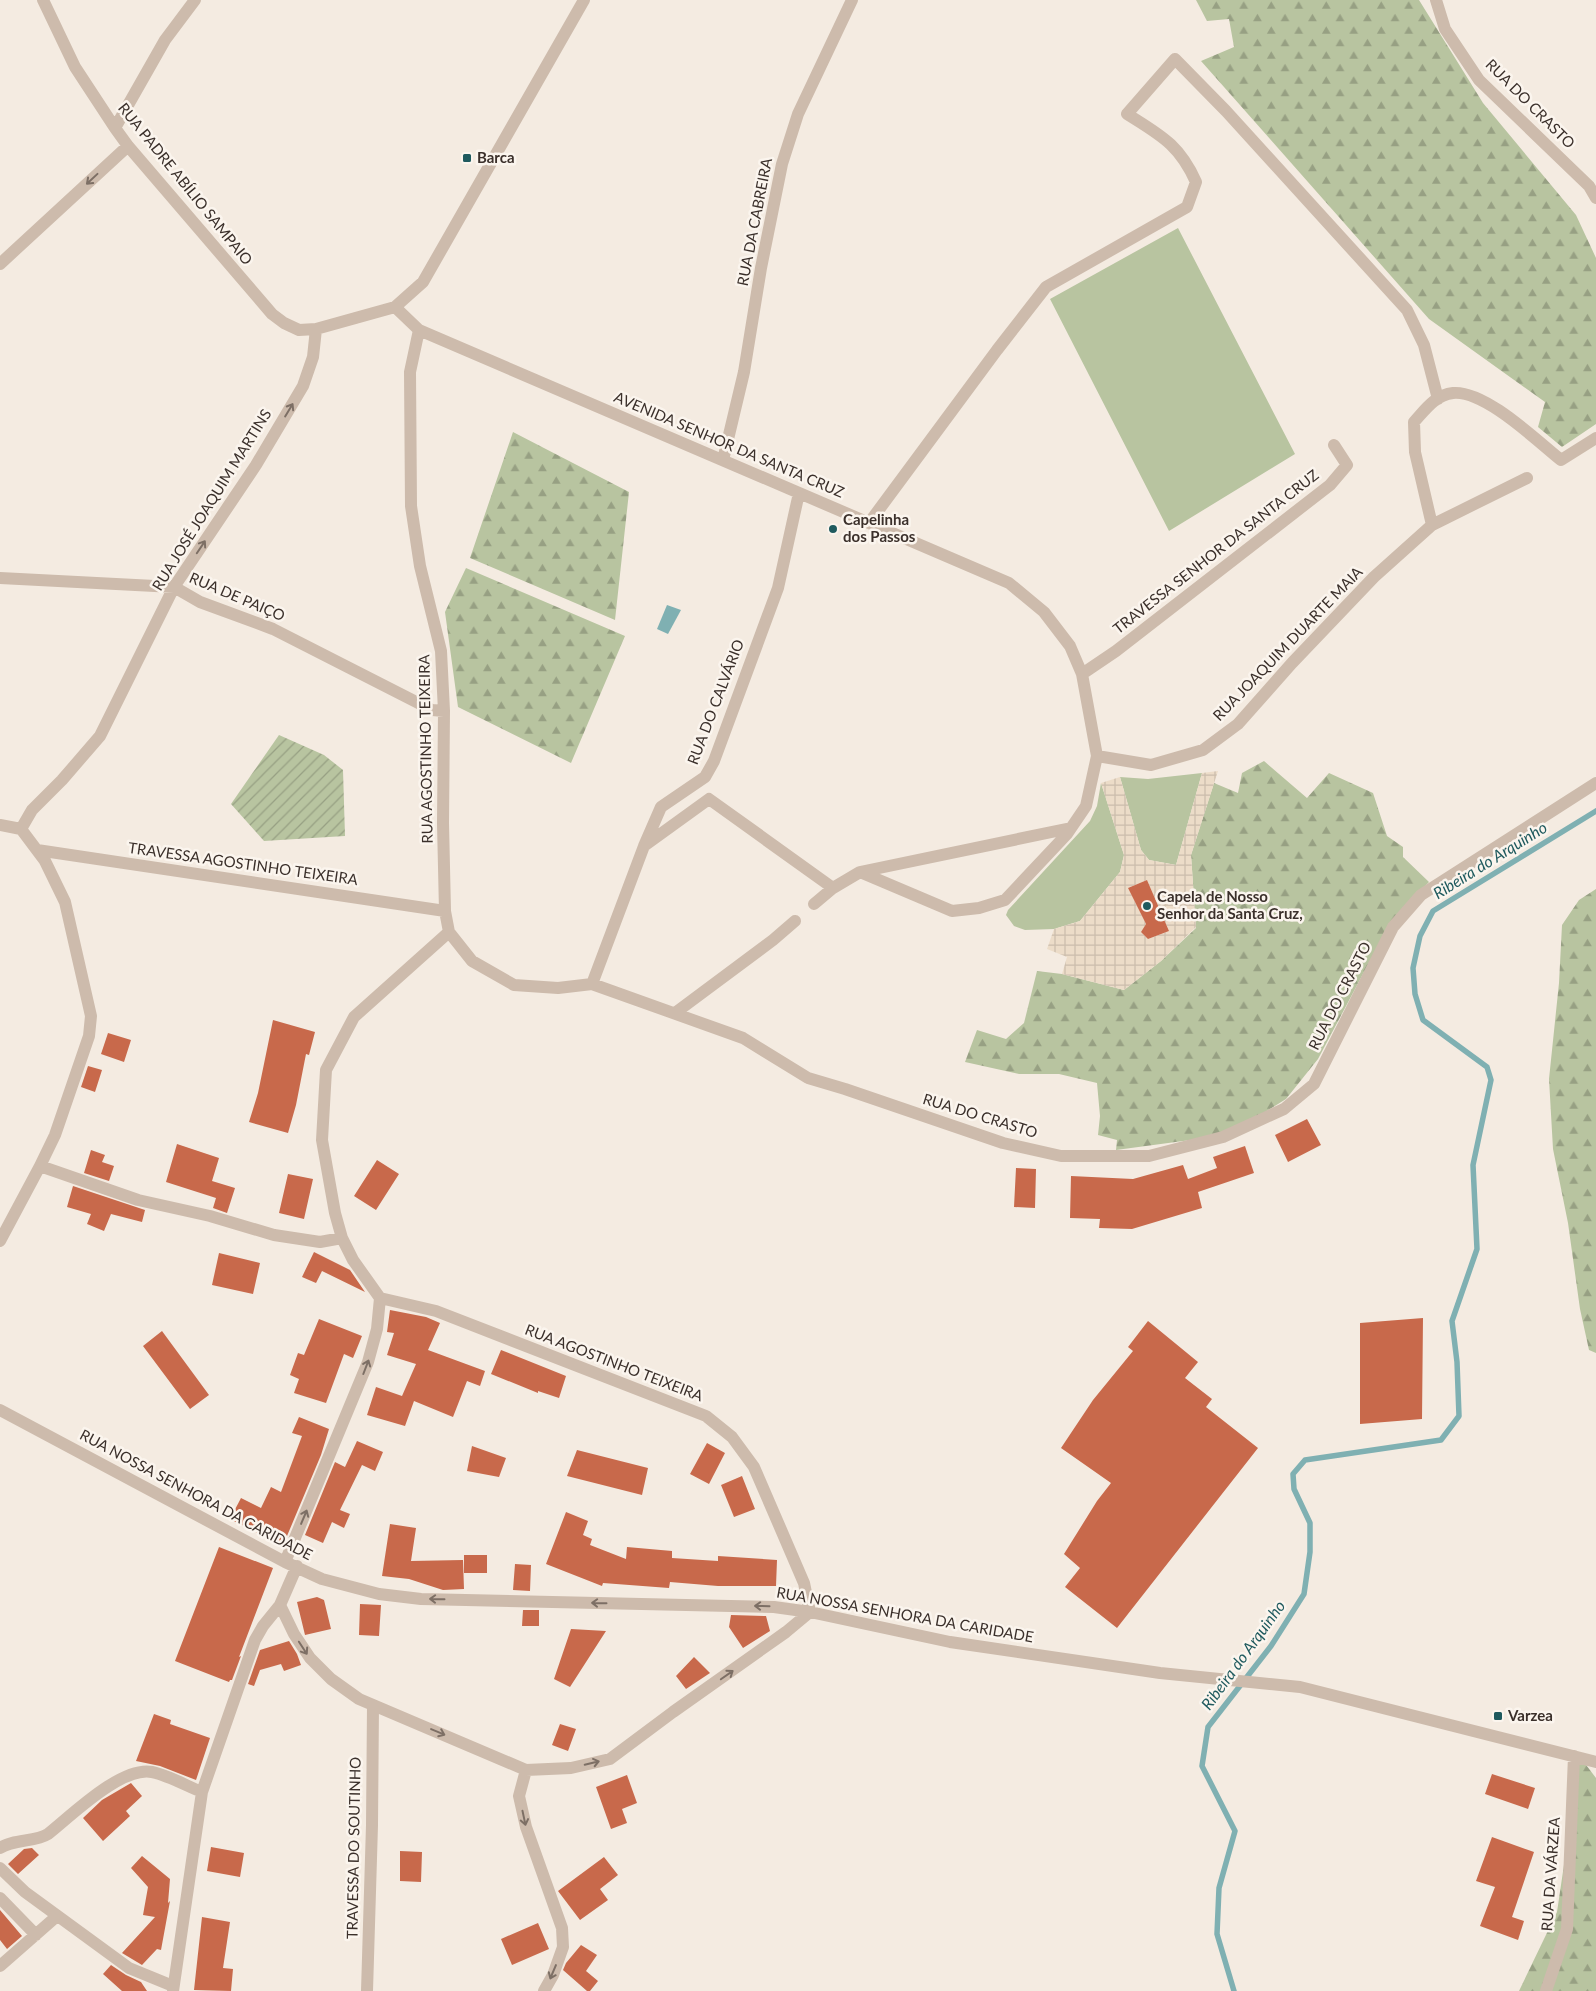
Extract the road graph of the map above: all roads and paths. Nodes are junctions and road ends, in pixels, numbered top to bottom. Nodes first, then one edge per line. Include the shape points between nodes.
1 (43, 0) edge
2 (195, 0) edge
3 (584, 0) edge
4 (852, 0) edge
5 (1436, 0) edge
6 (114, 128) junction
7 (128, 146) junction
8 (1596, 198) edge
9 (0, 264) edge
10 (395, 307) junction
11 (316, 329) junction
12 (419, 330) junction
13 (1438, 399) junction
14 (1596, 438) edge
15 (1334, 445) dead end
16 (723, 460) junction
17 (1527, 478) dead end
18 (799, 493) junction
19 (868, 522) junction
20 (1432, 525) junction
21 (0, 578) edge
22 (174, 587) junction
23 (1082, 674) junction
24 (444, 711) junction
25 (1096, 756) junction
26 (1596, 783) edge
27 (0, 826) edge
28 (1071, 828) junction
29 (22, 829) junction
30 (644, 846) junction
31 (37, 850) junction
32 (860, 872) junction
33 (833, 888) junction
34 (814, 904) dead end
35 (445, 911) junction
36 (795, 921) dead end
37 (449, 932) junction
38 (592, 984) junction
39 (675, 1013) junction
40 (40, 1166) junction
41 (342, 1238) junction
42 (0, 1241) edge
43 (380, 1298) junction
44 (0, 1410) edge
45 (291, 1564) junction
46 (280, 1605) junction
47 (810, 1612) junction
48 (372, 1705) junction
49 (1574, 1756) junction
50 (1596, 1762) edge
51 (526, 1770) junction
52 (202, 1792) junction
53 (0, 1848) edge
54 (0, 1868) edge
55 (0, 1898) edge
56 (58, 1916) junction
57 (36, 1935) junction
58 (0, 1966) edge
59 (173, 1988) edge
60 (366, 1991) edge
61 (544, 1991) edge
62 (1546, 1991) edge

1 - 6 street, RUA PADRE ABÍLIO SAMPAIO via 75,67
2 - 6 street via 165,40
3 - 10 street via 423,282
4 - 16 street, RUA DA CABREIRA via 798,114 782,164 744,372
5 - 8 street, RUA DO CRASTO via 1445,29 1479,80 1589,186
6 - 7 street, RUA PADRE ABÍLIO SAMPAIO
7 -> 9 street
7 - 11 street, RUA PADRE ABÍLIO SAMPAIO via 272,314 299,330
10 - 11 street
10 - 12 street, AVENIDA SENHOR DA SANTA CRUZ
22 -> 11 street, RUA JOSÉ JOAQUIM MARTINS via 256,465 303,386 313,357
12 - 16 street, AVENIDA SENHOR DA SANTA CRUZ
12 - 24 street, RUA AGOSTINHO TEIXEIRA via 410,372 411,506 420,566 441,651
13 - 14 street via 1452,393 1471,395 1500,410 1562,460
13 - 19 street via 1424,345 1407,310 1175,59 1127,114 1166,138 1187,162 1196,182 1187,206 1046,288
13 - 20 street via 1431,402 1414,422 1415,452
15 - 23 street, TRAVESSA SENHOR DA SANTA CRUZ via 1347,465 1330,485
16 - 18 street, AVENIDA SENHOR DA SANTA CRUZ
17 - 20 street, RUA JOAQUIM DUARTE MAIA
18 - 19 street, AVENIDA SENHOR DA SANTA CRUZ
18 - 30 street, RUA DO CALVÁRIO via 778,588 714,761 705,777 661,807
19 - 23 street, AVENIDA SENHOR DA SANTA CRUZ via 1009,583 1044,612 1070,646
20 - 25 street, RUA JOAQUIM DUARTE MAIA via 1374,577 1238,724 1204,750 1152,765
21 - 22 street, RUA DE PAIÇO
22 - 24 street, RUA DE PAIÇO via 200,602 273,629 432,710
22 - 29 street, RUA JOSÉ JOAQUIM MARTINS via 100,736 32,810
23 - 25 street, AVENIDA SENHOR DA SANTA CRUZ
24 - 35 street, RUA AGOSTINHO TEIXEIRA
25 - 28 street via 1086,806
26 - 39 street, RUA DO CRASTO via 1421,895 1393,927 1314,1084 1284,1109 1223,1138 1149,1156 1061,1156 1002,1143 808,1078 743,1038
27 - 29 street
28 - 32 street
28 - 32 street via 1005,900 979,908 952,911
29 - 31 street
30 - 33 street via 709,799
30 - 38 street, RUA DO CALVÁRIO
31 - 35 street, TRAVESSA AGOSTINHO TEIXEIRA
31 - 40 street via 65,902 91,1016 89,1036 55,1135
32 - 33 street
33 - 34 street
35 - 37 street, RUA AGOSTINHO TEIXEIRA
36 - 39 street
37 - 38 street, RUA DO CRASTO via 472,962 514,985 558,988
37 - 41 street via 354,1017 326,1070 322,1140
38 - 39 street, RUA DO CRASTO
40 - 41 street via 138,1200 274,1235 320,1242
40 - 42 street
41 - 43 street
45 -> 43 street via 368,1362 377,1329
43 - 47 street, RUA AGOSTINHO TEIXEIRA via 436,1311 706,1416 732,1437 754,1467 804,1583
44 - 45 street, RUA NOSSA SENHORA DA CARIDADE
45 - 46 street
47 -> 45 street, RUA NOSSA SENHORA DA CARIDADE via 774,1607 421,1599 379,1594 322,1579
46 -> 48 street via 310,1658 331,1679
46 - 52 street via 254,1640
47 - 49 street, RUA NOSSA SENHORA DA CARIDADE via 950,1642 1160,1673 1300,1687
51 -> 47 street via 571,1768 610,1759
48 -> 51 street
48 - 60 street, TRAVESSA DO SOUTINHO via 372,1825
49 - 50 street, RUA NOSSA SENHORA DA CARIDADE
49 - 62 street, RUA DA VÁRZEA via 1567,1929
51 -> 61 street via 519,1796 526,1827 562,1928 563,1947
52 - 53 street via 151,1772 127,1775 74,1811 46,1835
52 - 59 street
54 - 56 street via 24,1892
55 - 57 street
56 - 57 street
56 - 59 street via 129,1968
57 - 58 street

